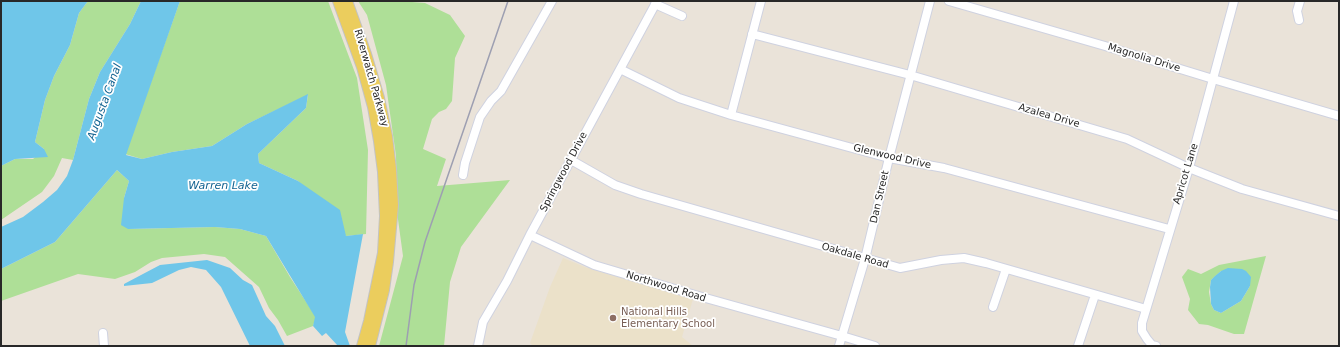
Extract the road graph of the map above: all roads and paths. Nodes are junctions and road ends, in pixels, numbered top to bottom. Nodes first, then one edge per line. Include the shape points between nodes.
1 (338, 1) edge
2 (347, 1) edge
3 (552, 1) edge
4 (761, 1) edge
5 (930, 1) edge
6 (949, 1) edge
7 (1234, 1) edge
8 (1300, 1) edge
9 (656, 2) edge
10 (682, 16) dead end
11 (1300, 20) dead end
12 (752, 34) junction
13 (620, 69) junction
14 (910, 75) junction
15 (1213, 80) junction
16 (731, 115) junction
17 (1339, 116) edge
18 (889, 158) junction
19 (571, 160) junction
20 (1189, 168) junction
21 (463, 175) dead end
22 (1339, 216) edge
23 (1169, 229) junction
24 (530, 235) junction
25 (865, 259) junction
26 (1006, 269) junction
27 (1095, 295) junction
28 (993, 307) dead end
29 (1146, 309) junction
30 (103, 333) dead end
31 (842, 336) junction
32 (1154, 345) edge
33 (104, 346) edge
34 (362, 346) edge
35 (370, 346) edge
36 (478, 346) edge
37 (839, 346) edge
38 (875, 346) edge
39 (1078, 346) edge

1 - 34 main road, Riverwatch Parkway via 362,67 373,107 383,172 383,253
2 - 35 main road, Riverwatch Parkway via 379,98 388,136 391,169 393,205 388,262
3 - 21 street via 501,91 480,117
4 - 12 street
5 - 14 street, Dan Street
6 - 15 street, Magnolia Drive
7 - 15 street, Apricot Lane
8 - 11 street via 1297,11
9 - 10 street
9 - 13 street, Springwood Drive
12 - 14 street, Azalea Drive
12 - 16 street
13 - 16 street, Glenwood Drive via 678,98
13 - 19 street, Springwood Drive
14 - 18 street, Dan Street
14 - 20 street, Azalea Drive via 1128,139
15 - 17 street, Magnolia Drive
15 - 20 street, Apricot Lane
16 - 18 street, Glenwood Drive
18 - 23 street, Glenwood Drive via 944,168
18 - 25 street, Dan Street
19 - 24 street, Springwood Drive
19 - 25 street, Oakdale Road via 615,185 640,194
20 - 22 street, Azalea Drive via 1242,189
20 - 23 street, Apricot Lane
23 - 29 street, Apricot Lane
24 - 31 street, Northwood Road via 594,266
24 - 36 street, Springwood Drive via 483,322
25 - 26 street, Oakdale Road via 900,268 964,258
25 - 31 street, Dan Street
26 - 27 street, Oakdale Road
26 - 28 street
27 - 29 street, Oakdale Road
27 - 39 street
29 - 32 street, Apricot Lane via 1142,331
30 - 33 street
31 - 37 street, Dan Street
31 - 38 street, Northwood Road

